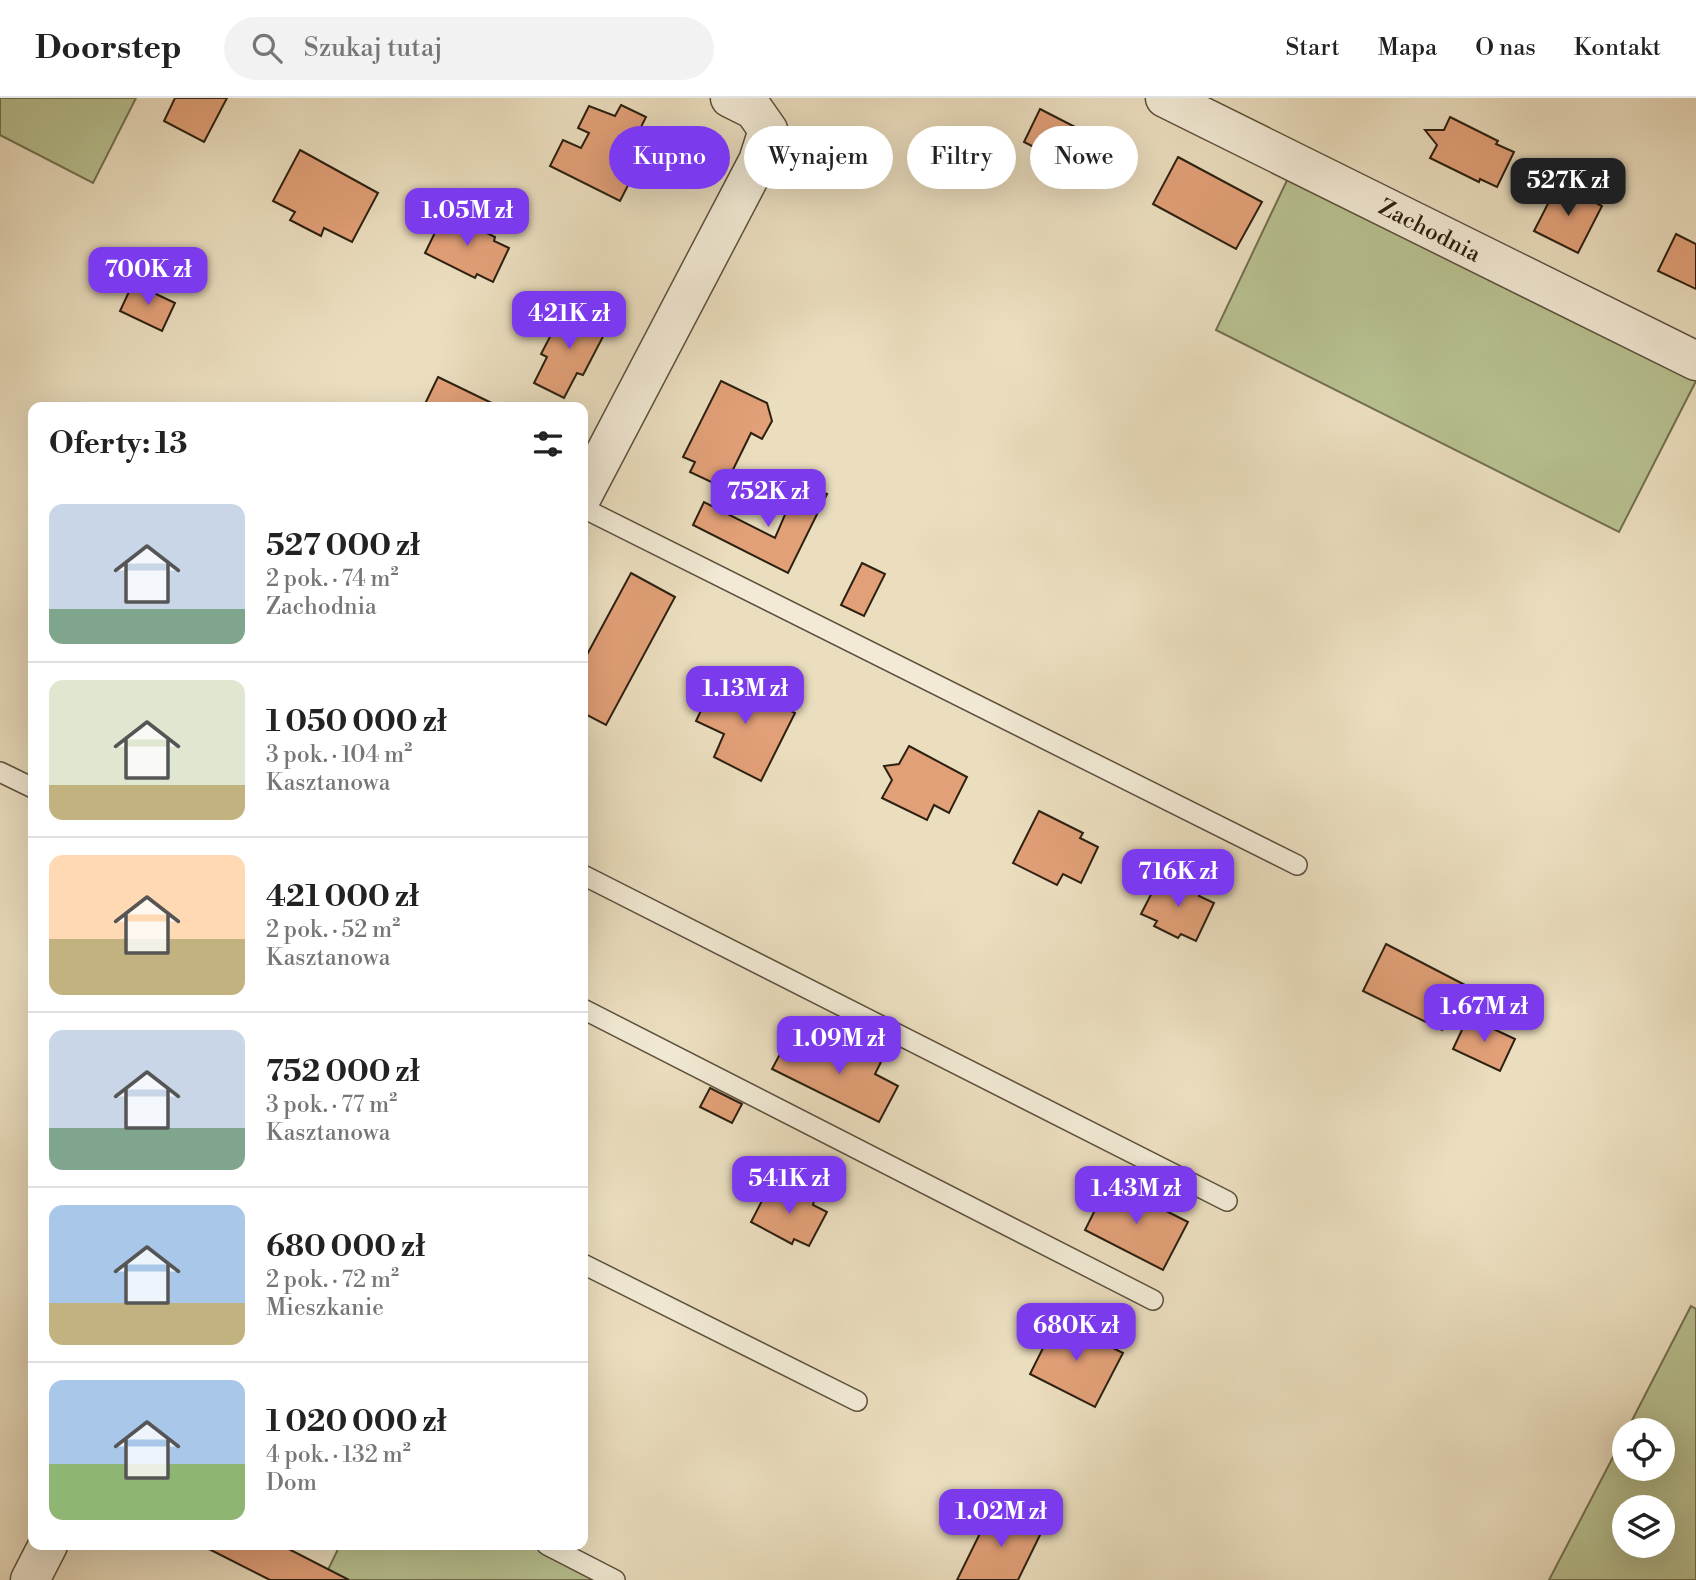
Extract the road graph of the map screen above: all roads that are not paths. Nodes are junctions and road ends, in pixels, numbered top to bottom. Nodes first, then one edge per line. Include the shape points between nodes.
1 (730, 98) edge
2 (1165, 98) edge
3 (1696, 361) edge
4 (588, 485) edge
5 (588, 510) edge
6 (0, 772) edge
7 (28, 786) edge
8 (1297, 865) dead end
9 (588, 878) edge
10 (588, 1012) edge
11 (1227, 1200) dead end
12 (588, 1266) edge
13 (1153, 1300) dead end
14 (857, 1401) dead end
15 (45, 1550) edge
16 (557, 1550) edge
17 (30, 1580) edge
18 (615, 1580) edge

1 - 4 street via 754,110 768,130 758,161
2 - 3 street, Zachodnia
5 - 8 lane
6 - 7 lane
9 - 11 lane
10 - 13 lane
12 - 14 lane
15 - 17 street
16 - 18 lane

